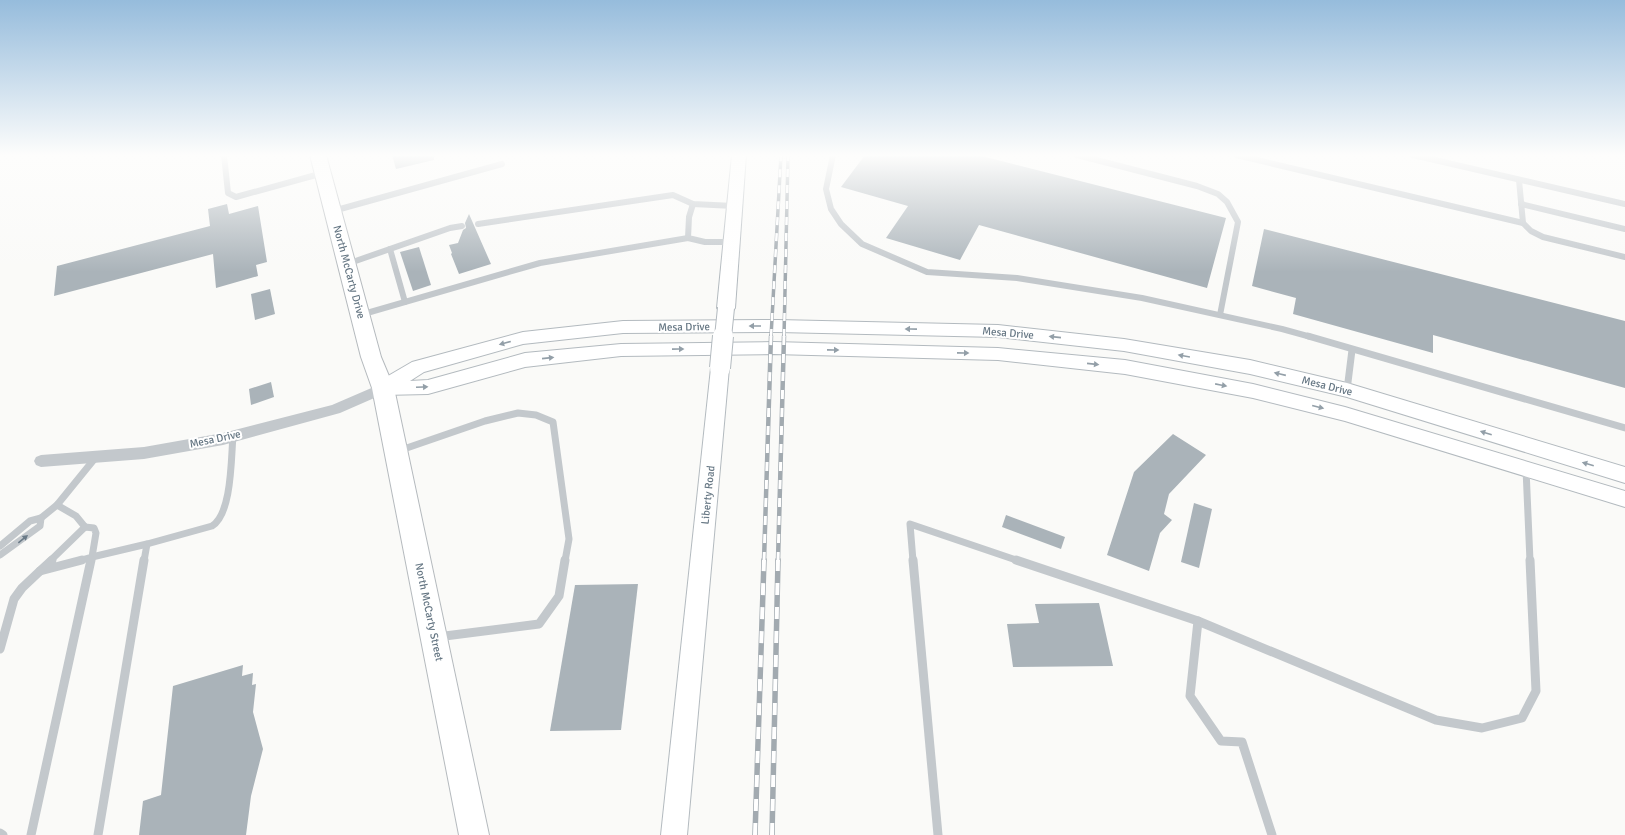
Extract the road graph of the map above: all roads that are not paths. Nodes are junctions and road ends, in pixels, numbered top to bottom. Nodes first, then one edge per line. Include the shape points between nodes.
1 (230, 194) edge
2 (247, 194) edge
3 (329, 194) edge
4 (394, 194) edge
5 (735, 194) edge
6 (827, 194) edge
7 (1218, 194) edge
8 (1400, 194) edge
9 (1520, 194) edge
10 (1581, 194) edge
11 (693, 204) junction
12 (1521, 204) junction
13 (1625, 204) edge
14 (734, 206) junction
15 (333, 211) junction
16 (1523, 223) junction
17 (478, 224) dead end
18 (462, 226) dead end
19 (1625, 229) edge
20 (688, 238) junction
21 (732, 242) junction
22 (390, 249) junction
23 (1625, 257) edge
24 (347, 264) junction
25 (405, 302) junction
26 (1220, 315) junction
27 (360, 316) junction
28 (1352, 350) junction
29 (383, 388) junction
30 (1347, 390) junction
31 (1345, 414) junction
32 (1625, 428) edge
33 (233, 436) junction
34 (1523, 445) junction
35 (396, 452) junction
36 (96, 457) junction
37 (41, 461) dead end
38 (1526, 468) junction
39 (1625, 475) edge
40 (1625, 499) edge
41 (57, 505) junction
42 (41, 518) junction
43 (85, 527) junction
44 (147, 544) junction
45 (0, 546) edge
46 (0, 555) edge
47 (92, 557) junction
48 (40, 571) junction
49 (1198, 621) junction
50 (434, 638) junction
51 (0, 649) edge
52 (0, 833) edge
53 (3, 835) edge
54 (31, 835) edge
55 (98, 835) edge
56 (474, 835) edge
57 (674, 835) edge
58 (938, 835) edge
59 (1272, 835) edge

1 - 2 lane via 236,197
3 - 15 main road, North McCarty Drive
4 - 15 lane
5 - 14 main road, Liberty Road
6 - 26 lane via 831,209 841,224 862,244 927,272 1017,278 1142,298
7 - 26 lane via 1234,209 1238,222
8 - 16 lane
9 - 12 lane
10 - 13 lane
11 - 14 lane
11 - 17 lane via 673,195
11 - 20 lane via 689,217
12 - 16 lane
12 - 19 lane
14 - 21 main road, Liberty Road
15 - 24 main road, North McCarty Drive
16 - 23 lane via 1543,237
18 - 22 lane
20 - 21 lane via 705,242
20 - 25 lane via 540,263
21 - 57 main road, Liberty Road, bridge
22 - 24 lane
22 - 25 lane
24 - 27 main road, North McCarty Drive
25 - 27 lane
26 - 28 lane via 1282,329
27 - 29 main road, North McCarty Drive
28 - 30 lane
28 - 32 lane
30 -> 29 main road, Mesa Drive via 1250,367 1124,345 998,331 778,326 623,327 523,338 418,367
29 -> 31 main road, Mesa Drive via 428,387 525,360 621,350 774,348 998,354 1125,367 1253,391
29 - 33 street, Mesa Drive via 335,409
29 - 35 main road, North McCarty Street
30 - 31 main road
34 -> 30 main road, Mesa Drive
31 - 38 main road, Mesa Drive
33 - 36 street, Mesa Drive via 144,453
33 - 44 lane via 225,502 217,523
34 - 38 main road
39 -> 34 main road, Mesa Drive
35 - 50 main road, North McCarty Street
35 - 50 lane via 485,421 518,413 536,415 553,422 569,539 559,596 539,624
36 - 37 street, Mesa Drive
36 - 41 lane
38 - 40 main road, Mesa Drive
38 - 49 lane via 1536,691 1522,718 1482,728 1436,720
41 - 42 lane
41 - 43 lane via 76,516
42 - 45 lane via 30,521
46 -> 42 lane via 5,554 40,526
43 - 47 lane via 94,528 96,533
43 - 48 lane
44 - 47 lane
44 - 55 lane
47 - 48 lane
47 - 54 lane
48 - 51 lane via 14,599
49 - 58 lane via 910,524
49 - 59 lane via 1190,696 1221,741 1242,742
50 - 56 main road, North McCarty Street
52 - 53 lane

